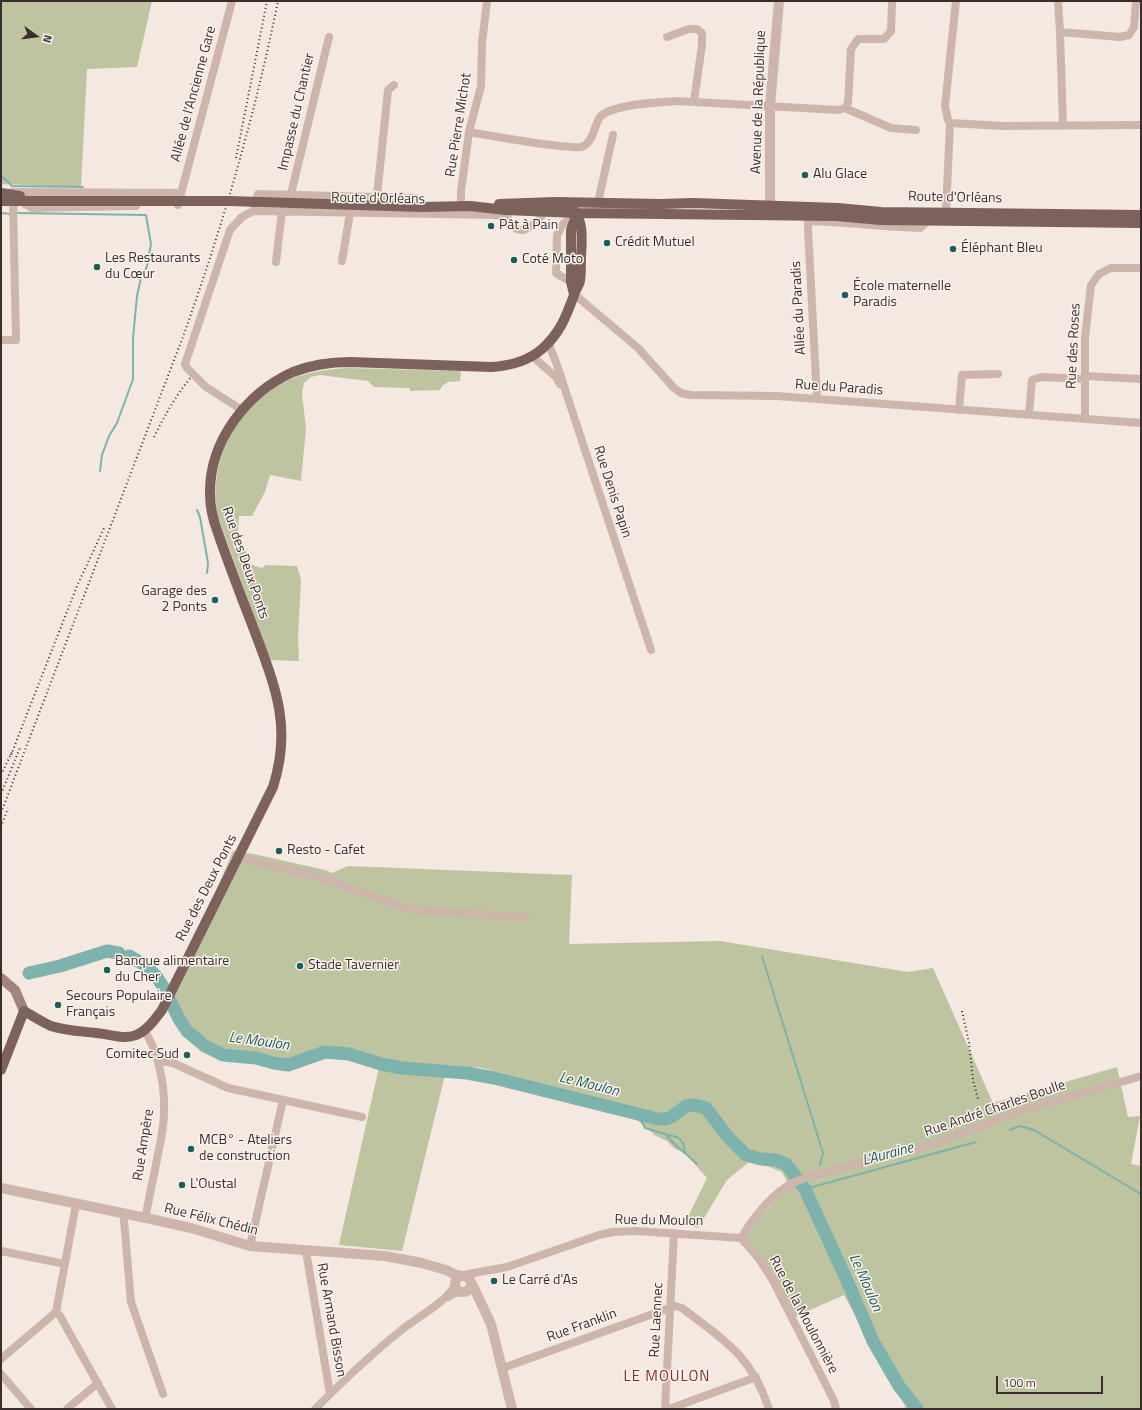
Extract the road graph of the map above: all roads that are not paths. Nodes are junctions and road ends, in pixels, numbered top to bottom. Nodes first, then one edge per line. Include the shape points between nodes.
1 (232, 1) edge
2 (487, 1) edge
3 (779, 1) edge
4 (892, 1) edge
5 (956, 1) edge
6 (1058, 1) edge
7 (1136, 1) edge
8 (1060, 32) junction
9 (328, 36) dead end
10 (667, 37) dead end
11 (394, 85) dead end
12 (694, 101) junction
13 (770, 106) junction
14 (845, 108) junction
15 (950, 123) junction
16 (1062, 125) junction
17 (1141, 126) edge
18 (916, 130) dead end
19 (469, 132) junction
20 (614, 135) dead end
21 (1, 192) edge
22 (181, 193) junction
23 (292, 194) junction
24 (377, 196) junction
25 (41, 200) junction
26 (1, 201) edge
27 (16, 201) junction
28 (565, 202) junction
29 (598, 202) junction
30 (693, 202) junction
31 (770, 205) junction
32 (465, 206) junction
33 (422, 207) junction
34 (253, 210) junction
35 (506, 210) junction
36 (282, 211) junction
37 (546, 211) junction
38 (946, 212) junction
39 (350, 213) junction
40 (577, 213) junction
41 (669, 215) junction
42 (775, 215) junction
43 (1141, 215) edge
44 (809, 218) junction
45 (509, 222) junction
46 (1141, 223) edge
47 (342, 261) dead end
48 (276, 262) dead end
49 (1141, 268) edge
50 (571, 282) junction
51 (574, 294) junction
52 (1, 340) edge
53 (551, 340) junction
54 (532, 356) junction
55 (998, 374) dead end
56 (1085, 378) junction
57 (1141, 379) edge
58 (566, 395) junction
59 (817, 399) junction
60 (242, 410) junction
61 (959, 410) junction
62 (1029, 414) junction
63 (1085, 418) junction
64 (1141, 423) edge
65 (651, 650) dead end
66 (238, 858) junction
67 (526, 917) dead end
68 (1, 978) edge
69 (24, 1011) junction
70 (144, 1030) junction
71 (158, 1062) junction
72 (1, 1070) edge
73 (1141, 1076) edge
74 (283, 1100) junction
75 (362, 1117) dead end
76 (1, 1188) edge
77 (76, 1204) junction
78 (125, 1214) junction
79 (145, 1218) junction
80 (674, 1233) junction
81 (741, 1238) junction
82 (250, 1246) junction
83 (1, 1251) edge
84 (306, 1251) junction
85 (65, 1264) junction
86 (463, 1284) junction
87 (670, 1308) junction
88 (56, 1312) junction
89 (1, 1359) edge
90 (503, 1368) junction
91 (1, 1374) edge
92 (756, 1377) junction
93 (98, 1383) junction
94 (163, 1394) dead end
95 (330, 1394) junction
96 (31, 1409) edge
97 (67, 1409) edge
98 (112, 1409) edge
99 (315, 1409) edge
100 (512, 1409) edge
101 (665, 1409) edge
102 (669, 1409) edge
103 (769, 1409) edge
104 (836, 1409) edge

1 - 22 street, Allée de l'Ancienne Gare
2 - 19 street, Rue Pierre Michot via 482,43 481,86
3 - 13 street, Avenue de la République
4 - 14 street via 891,31 884,39 858,39 851,49 848,103
5 - 15 street via 945,106
6 - 8 street
7 - 8 street via 1134,26 1129,35 1120,37
8 - 16 street
9 - 23 street, Impasse du Chantier
10 - 12 street via 689,29 697,29 702,34
11 - 24 street via 388,90
12 - 13 street
12 - 19 street via 626,106 606,113 600,117 588,143 582,147 551,145
13 - 14 street via 838,110
13 - 31 street, Avenue de la République
14 - 18 street via 891,128
15 - 16 street via 1003,126
15 - 38 street
16 - 17 street
19 - 32 street, Rue Pierre Michot via 461,191
20 - 29 street
21 - 22 street
21 - 25 main road, Route d'Orléans
22 - 27 street via 178,205 32,208
23 - 24 street, Route d'Orléans
23 - 34 street, Route d'Orléans via 258,194
24 - 33 street, Route d'Orléans via 416,198
25 - 27 main road, Route d'Orléans
25 - 33 main road, Route d'Orléans, bridge via 229,201
26 - 27 main road, Route d'Orléans
27 - 52 street via 16,340
28 - 29 main road, Route d'Orléans
28 - 32 main road, Route d'Orléans
28 - 40 main road
29 - 30 main road, Route d'Orléans
30 - 31 main road, Route d'Orléans
30 - 40 main road, Route d'Orléans via 658,210 594,208
31 - 38 main road, Route d'Orléans via 881,212
31 - 41 main road, Route d'Orléans via 761,210 723,209
31 - 42 main road
32 - 33 main road, Route d'Orléans
32 - 35 main road, Route d'Orléans
34 - 36 street, Route d'Orléans
34 - 60 street via 230,230 185,362 187,368 206,387
35 - 37 main road, Route d'Orléans
35 - 45 street
36 - 39 street, Route d'Orléans
36 - 48 street
37 - 40 main road, Route d'Orléans
37 - 45 street, Route d'Orléans via 524,230 517,230
38 - 43 main road, Route d'Orléans
39 - 45 street, Route d'Orléans via 498,215
39 - 47 street
40 - 41 main road, Route d'Orléans
40 - 50 main road via 571,230
40 - 50 street via 563,224 557,235 556,273
40 - 51 main road, Rue des Deux Ponts via 582,233 580,282
41 - 42 main road, Route d'Orléans
42 - 44 main road, Route d'Orléans
44 - 46 main road, Route d'Orléans via 836,216 881,220
44 - 59 street, Allée du Paradis
49 - 56 street, Rue des Roses via 1111,268 1098,274 1091,285 1085,338
50 - 51 main road
51 - 53 main road, Rue des Deux Ponts via 565,320
51 - 59 street, Rue du Paradis via 638,348 681,393
53 - 54 main road, Rue des Deux Ponts
53 - 58 street, Rue Denis Papin
54 - 58 street via 556,377
54 - 60 main road, Rue des Deux Ponts via 510,365 491,367 350,362 316,365 274,382
55 - 61 street via 962,375
56 - 57 street
56 - 62 street via 1041,377 1032,380
56 - 63 street, Rue des Roses
58 - 65 street, Rue Denis Papin
59 - 61 street, Rue du Paradis
60 - 66 main road, Rue des Deux Ponts via 228,429 216,455 210,483 211,507 218,533 276,691 282,730 280,762 273,787
61 - 62 street, Rue du Paradis
62 - 63 street, Rue du Paradis
63 - 64 street, Rue du Paradis
66 - 67 street via 320,877 411,910
66 - 70 main road, Rue des Deux Ponts via 162,1010
68 - 69 main road via 15,990
69 - 70 main road via 65,1030 124,1037
69 - 72 main road
70 - 71 street, Rue Ampère
71 - 74 street via 173,1063 228,1088
71 - 79 street, Rue Ampère via 164,1113
73 - 81 street, Rue André Charles Boulle via 1018,1112 933,1144 807,1177 778,1193 763,1208
74 - 75 street
74 - 82 street
76 - 77 street, Rue Félix Chédin
77 - 78 street, Rue Félix Chédin
77 - 85 street
78 - 79 street, Rue Félix Chédin
78 - 94 street via 131,1302
79 - 82 street, Rue Félix Chédin via 191,1228
80 - 81 street, Rue du Moulon
80 - 86 street, Rue du Moulon via 636,1231 599,1235 508,1267 486,1272
80 - 87 street, Rue Laennec
81 - 104 street, Rue de la Moulonnière via 772,1279 824,1380
82 - 84 street, Rue Félix Chédin
83 - 85 street
84 - 86 street, Rue Félix Chédin via 385,1256 407,1260 440,1269
84 - 95 street, Rue Armand Bisson
85 - 88 street
86 - 90 street, Rue Félix Chédin via 481,1302 491,1324
86 - 95 street, Rue du Moulon via 398,1332
87 - 90 street, Rue Franklin
87 - 92 street via 682,1308 723,1339 737,1351
87 - 101 street, Rue Laennec
88 - 89 street
88 - 93 street
90 - 100 street, Rue Félix Chédin
91 - 96 street
92 - 102 street
92 - 103 street
93 - 97 street
93 - 98 street
95 - 99 street, Rue du Moulon

